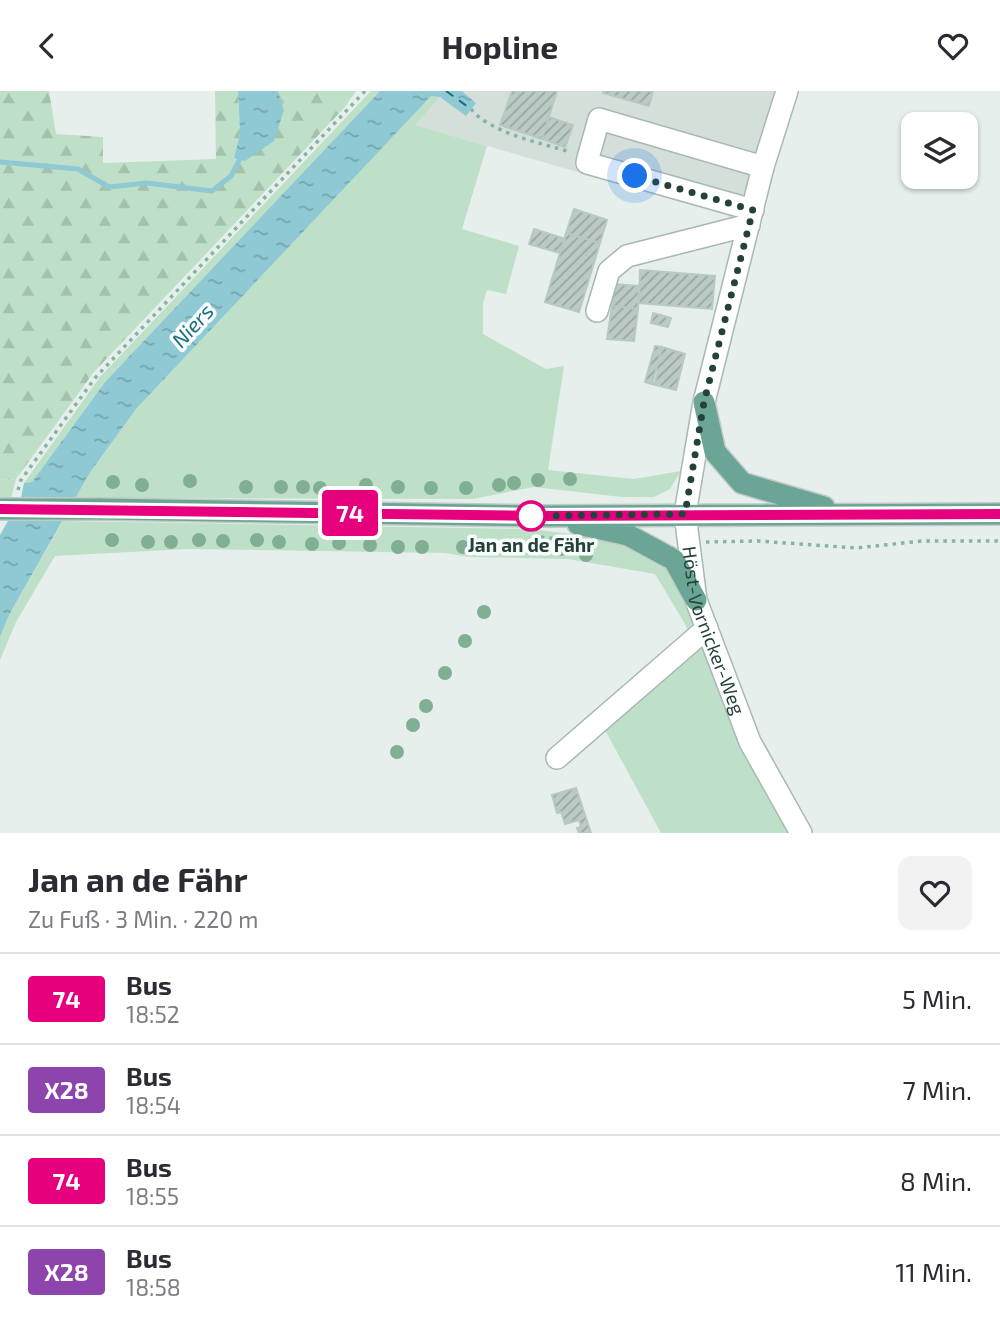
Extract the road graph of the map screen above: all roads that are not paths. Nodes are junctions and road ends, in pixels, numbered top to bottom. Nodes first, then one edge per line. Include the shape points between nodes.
1 (787, 91) edge
2 (763, 167) junction
3 (751, 217) junction
4 (597, 311) dead end
5 (704, 402) junction
6 (8, 503) edge
7 (846, 513) junction
8 (685, 514) junction
9 (1000, 514) edge
10 (540, 527) junction
11 (696, 600) junction
12 (707, 628) junction
13 (557, 758) dead end
14 (801, 833) edge

1 - 2 street, Höst-Vornicker-Weg
2 - 3 street, Höst-Vornicker-Weg
2 - 3 street via 599,119 588,158 587,163
3 - 4 street via 628,256 609,271
3 - 5 street, Höst-Vornicker-Weg
5 - 7 main road via 715,452 743,482
5 - 8 street, Höst-Vornicker-Weg
6 - 10 main road, bridge
7 - 8 main road
7 - 9 main road
8 - 10 main road
8 - 11 street, Höst-Vornicker-Weg
10 - 11 main road via 628,535 674,560
11 - 12 street, Höst-Vornicker-Weg
12 - 13 street
12 - 14 street, Höst-Vornicker-Weg via 750,742

